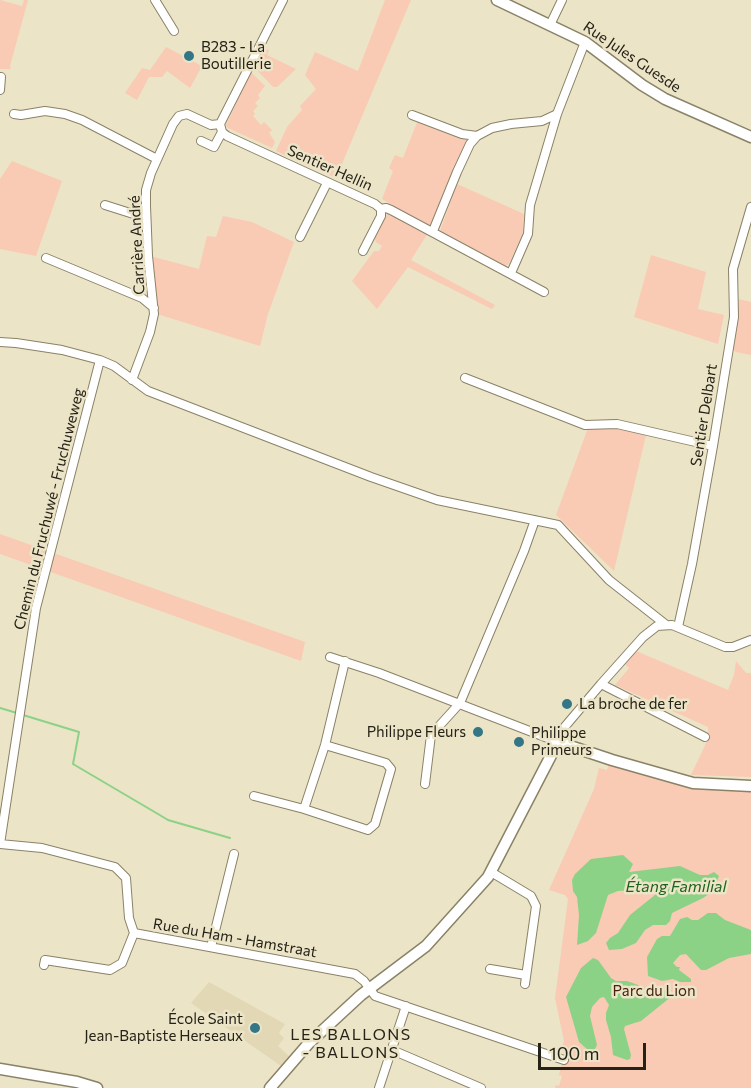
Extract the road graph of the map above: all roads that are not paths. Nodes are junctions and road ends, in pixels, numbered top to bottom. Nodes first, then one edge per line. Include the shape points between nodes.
1 (155, 0) edge
2 (283, 0) edge
3 (497, 0) edge
4 (562, 0) edge
5 (550, 25) junction
6 (174, 31) dead end
7 (585, 42) junction
8 (1, 77) edge
9 (0, 90) edge
10 (14, 114) dead end
11 (557, 114) junction
12 (412, 115) dead end
13 (221, 128) junction
14 (477, 136) junction
15 (751, 137) edge
16 (201, 141) dead end
17 (157, 159) junction
18 (327, 183) junction
19 (105, 205) dead end
20 (751, 207) edge
21 (381, 209) junction
22 (146, 218) junction
23 (433, 231) junction
24 (300, 237) dead end
25 (363, 251) dead end
26 (46, 258) dead end
27 (511, 273) junction
28 (544, 292) dead end
29 (154, 308) junction
30 (0, 342) edge
31 (100, 360) junction
32 (465, 378) dead end
33 (132, 380) junction
34 (713, 446) junction
35 (535, 520) junction
36 (665, 624) junction
37 (678, 627) junction
38 (751, 640) edge
39 (330, 657) dead end
40 (345, 661) junction
41 (601, 684) junction
42 (460, 704) junction
43 (705, 737) dead end
44 (558, 742) junction
45 (325, 745) junction
46 (425, 784) dead end
47 (751, 786) edge
48 (254, 796) dead end
49 (304, 809) junction
50 (0, 844) edge
51 (234, 854) dead end
52 (491, 872) junction
53 (134, 933) junction
54 (211, 947) junction
55 (44, 965) dead end
56 (490, 969) dead end
57 (526, 975) junction
58 (525, 984) dead end
59 (369, 988) junction
60 (406, 1006) junction
61 (392, 1050) junction
62 (564, 1060) dead end
63 (0, 1069) edge
64 (97, 1088) edge
65 (270, 1088) edge
66 (379, 1088) edge
67 (480, 1088) edge

1 - 6 street
2 - 13 street
3 - 5 street, Rue Jules Guesde
4 - 5 street
5 - 7 street, Rue Jules Guesde
7 - 11 street
7 - 15 street, Rue Jules Guesde via 659,96
8 - 9 street
10 - 17 street via 65,114
11 - 14 street via 542,121 492,128
11 - 27 street via 530,205 528,234
12 - 14 street
13 - 16 street via 214,147
13 - 17 street, Carrière André via 182,114
13 - 18 street, Sentier Hellin via 256,153
14 - 23 street
17 - 22 street, Carrière André via 147,184
18 - 21 street, Sentier Hellin
18 - 24 street
19 - 22 street
20 - 34 street, Sentier Delbart via 734,269 735,309
21 - 23 street, Sentier Hellin
21 - 25 street
22 - 29 street, Carrière André
23 - 27 street, Sentier Hellin
26 - 29 street via 142,298
27 - 28 street, Sentier Hellin
29 - 33 street, Carrière André via 152,327
30 - 31 street
31 - 33 street
31 - 50 street, Chemin du Fruchuwé - Fruchuweweg via 36,608
32 - 34 street via 585,425 617,424
33 - 35 street via 153,393 432,498
34 - 37 street, Sentier Delbart
35 - 36 street via 562,528 609,580
35 - 42 street
36 - 37 street
36 - 41 street via 648,632
37 - 38 street via 725,648
39 - 40 street
40 - 42 street
40 - 45 street
41 - 43 street
41 - 44 street via 562,730
42 - 44 street
42 - 46 street via 431,735
44 - 47 street via 693,783
44 - 52 street
45 - 49 street
45 - 49 street via 386,763 391,770 375,824 368,830
48 - 49 street
50 - 53 street, Rue du Ham - Hamstraat via 42,848 115,867 126,878
51 - 54 street
52 - 57 street via 531,896 536,906
52 - 59 street via 426,946
53 - 54 street, Rue du Ham - Hamstraat
53 - 55 street via 122,963 110,970 45,960
54 - 59 street, Rue du Ham - Hamstraat via 355,974
56 - 57 street
57 - 58 street
59 - 60 street, Rue du Ham - Hamstraat via 375,996
59 - 65 street via 309,1043
60 - 61 street
60 - 62 street, Rue du Ham - Hamstraat
61 - 66 street
61 - 67 street
63 - 64 street

